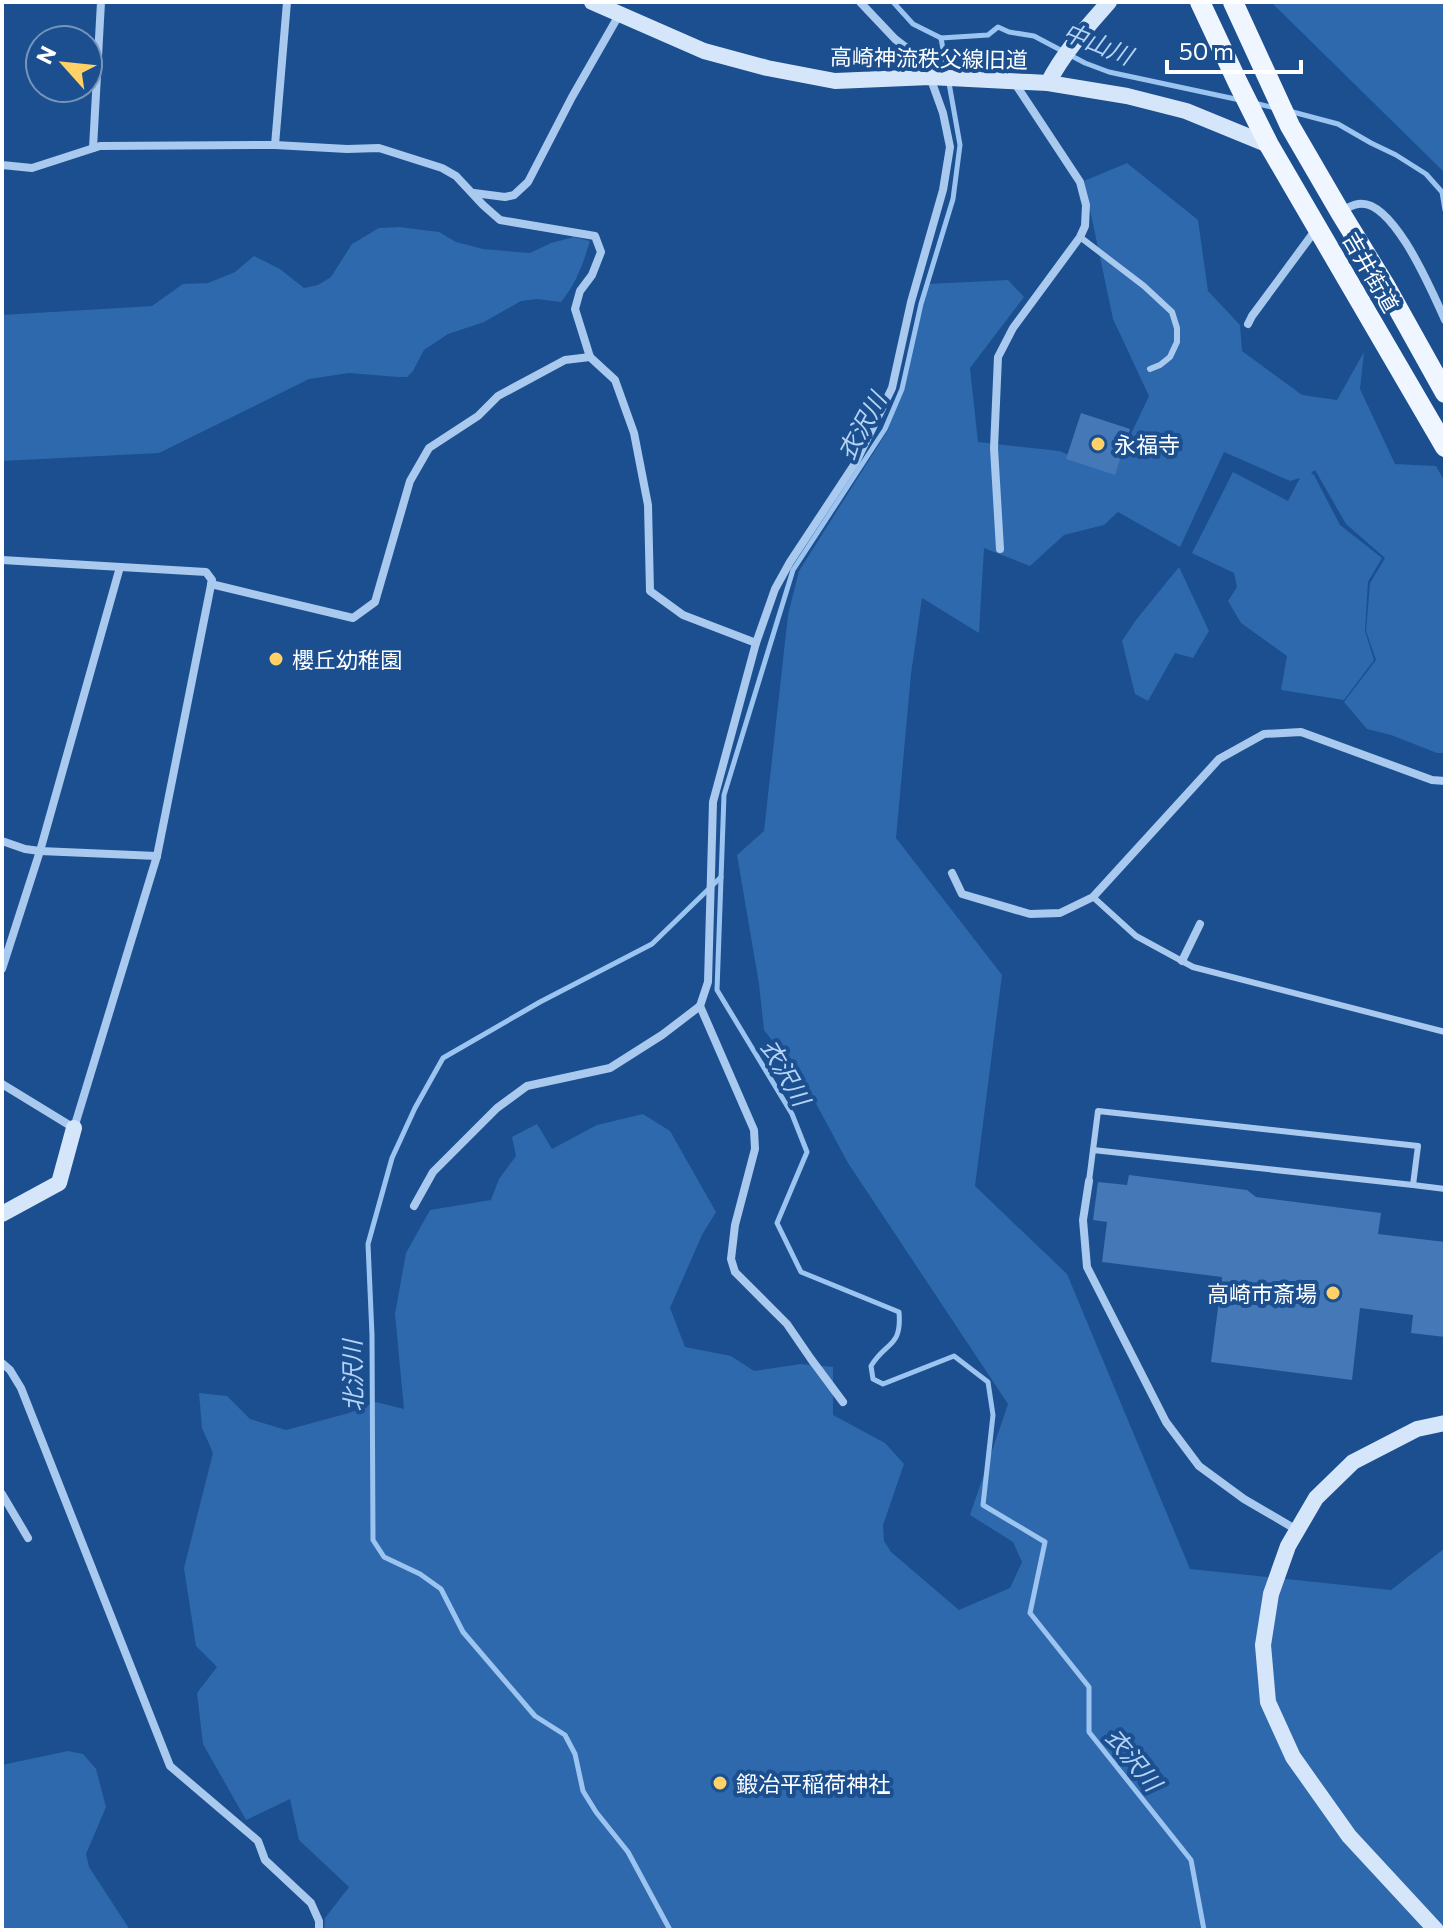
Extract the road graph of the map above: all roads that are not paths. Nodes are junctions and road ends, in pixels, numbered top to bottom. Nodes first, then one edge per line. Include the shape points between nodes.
1 (101, 2) edge
2 (287, 2) edge
3 (592, 2) edge
4 (860, 2) edge
5 (1109, 2) edge
6 (1200, 2) edge
7 (1233, 2) edge
8 (619, 15) junction
9 (930, 77) junction
10 (1014, 81) junction
11 (1048, 83) junction
12 (275, 145) junction
13 (1269, 145) junction
14 (93, 148) junction
15 (2, 165) edge
16 (473, 193) junction
17 (1340, 212) junction
18 (1318, 227) junction
19 (1080, 237) junction
20 (1445, 320) edge
21 (1248, 324) dead end
22 (590, 357) junction
23 (1150, 369) dead end
24 (1445, 393) edge
25 (1445, 447) edge
26 (1000, 549) dead end
27 (2, 560) edge
28 (120, 567) junction
29 (211, 584) junction
30 (756, 643) junction
31 (1445, 781) edge
32 (2, 841) edge
33 (40, 851) junction
34 (157, 856) junction
35 (952, 873) dead end
36 (1093, 897) junction
37 (1200, 924) dead end
38 (1182, 961) junction
39 (2, 969) edge
40 (700, 1006) junction
41 (1445, 1032) edge
42 (2, 1084) edge
43 (74, 1128) junction
44 (1093, 1150) junction
45 (1089, 1181) joint
46 (1413, 1185) junction
47 (1445, 1189) edge
48 (414, 1206) dead end
49 (2, 1214) edge
50 (2, 1363) edge
51 (843, 1402) dead end
52 (1445, 1423) edge
53 (2, 1494) edge
54 (1297, 1530) junction
55 (28, 1538) dead end
56 (319, 1930) edge
57 (1436, 1930) edge

1 - 14 street
2 - 12 street
3 - 8 street, 高崎神流秩父線旧道
4 - 9 street via 917,56
5 - 11 street
6 - 13 main road, 吉井街道
7 - 17 main road, 吉井街道 via 1290,126
8 - 9 street, 高崎神流秩父線旧道 via 704,51 767,68 835,81
8 - 16 street via 528,182 505,197
9 - 10 street, 高崎神流秩父線旧道
9 - 30 street via 950,147 892,388 856,462 775,589
10 - 11 street, 高崎神流秩父線旧道
10 - 19 street via 1080,182 1086,205
11 - 13 street, 高崎神流秩父線旧道 via 1186,111
12 - 14 street
12 - 16 street via 379,148 442,168
13 - 18 main road, 吉井街道
14 - 15 street via 32,168
16 - 22 street via 500,220 595,236 601,252 575,309
17 - 20 street via 1357,204 1380,211 1410,247
17 - 24 main road, 吉井街道
18 - 21 street
18 - 25 main road, 吉井街道
19 - 23 lane via 1172,312 1177,342 1170,357
19 - 26 street via 998,357 994,448
22 - 29 street via 565,360 498,396 429,448 410,481 375,602 353,618
22 - 30 street via 615,380 634,433 648,505 650,591 683,615
27 - 28 street
28 - 29 street via 206,572
28 - 33 street
29 - 34 street
30 - 40 street via 713,802 708,982
31 - 36 street via 1301,732 1264,734 1219,759
32 - 33 street
33 - 34 street
33 - 39 street
34 - 43 street
35 - 36 street via 962,894 1030,914 1060,913
36 - 38 lane via 1136,936
37 - 38 street
38 - 41 lane
40 - 48 street via 610,1068 527,1086 497,1108 433,1172
40 - 51 street via 754,1130 755,1149 735,1225 735,1272 787,1324
42 - 43 street
43 - 49 street via 59,1183
44 - 45 lane
44 - 46 lane
44 - 46 lane via 1098,1111 1418,1146
45 - 54 street via 1083,1220 1087,1267 1166,1422 1199,1466
46 - 47 lane
50 - 56 street via 21,1388 170,1766 258,1841 265,1860 311,1903
52 - 54 street via 1417,1429 1353,1462 1316,1498
53 - 55 street
54 - 57 street via 1271,1594 1263,1645 1268,1702 1293,1757 1349,1836

